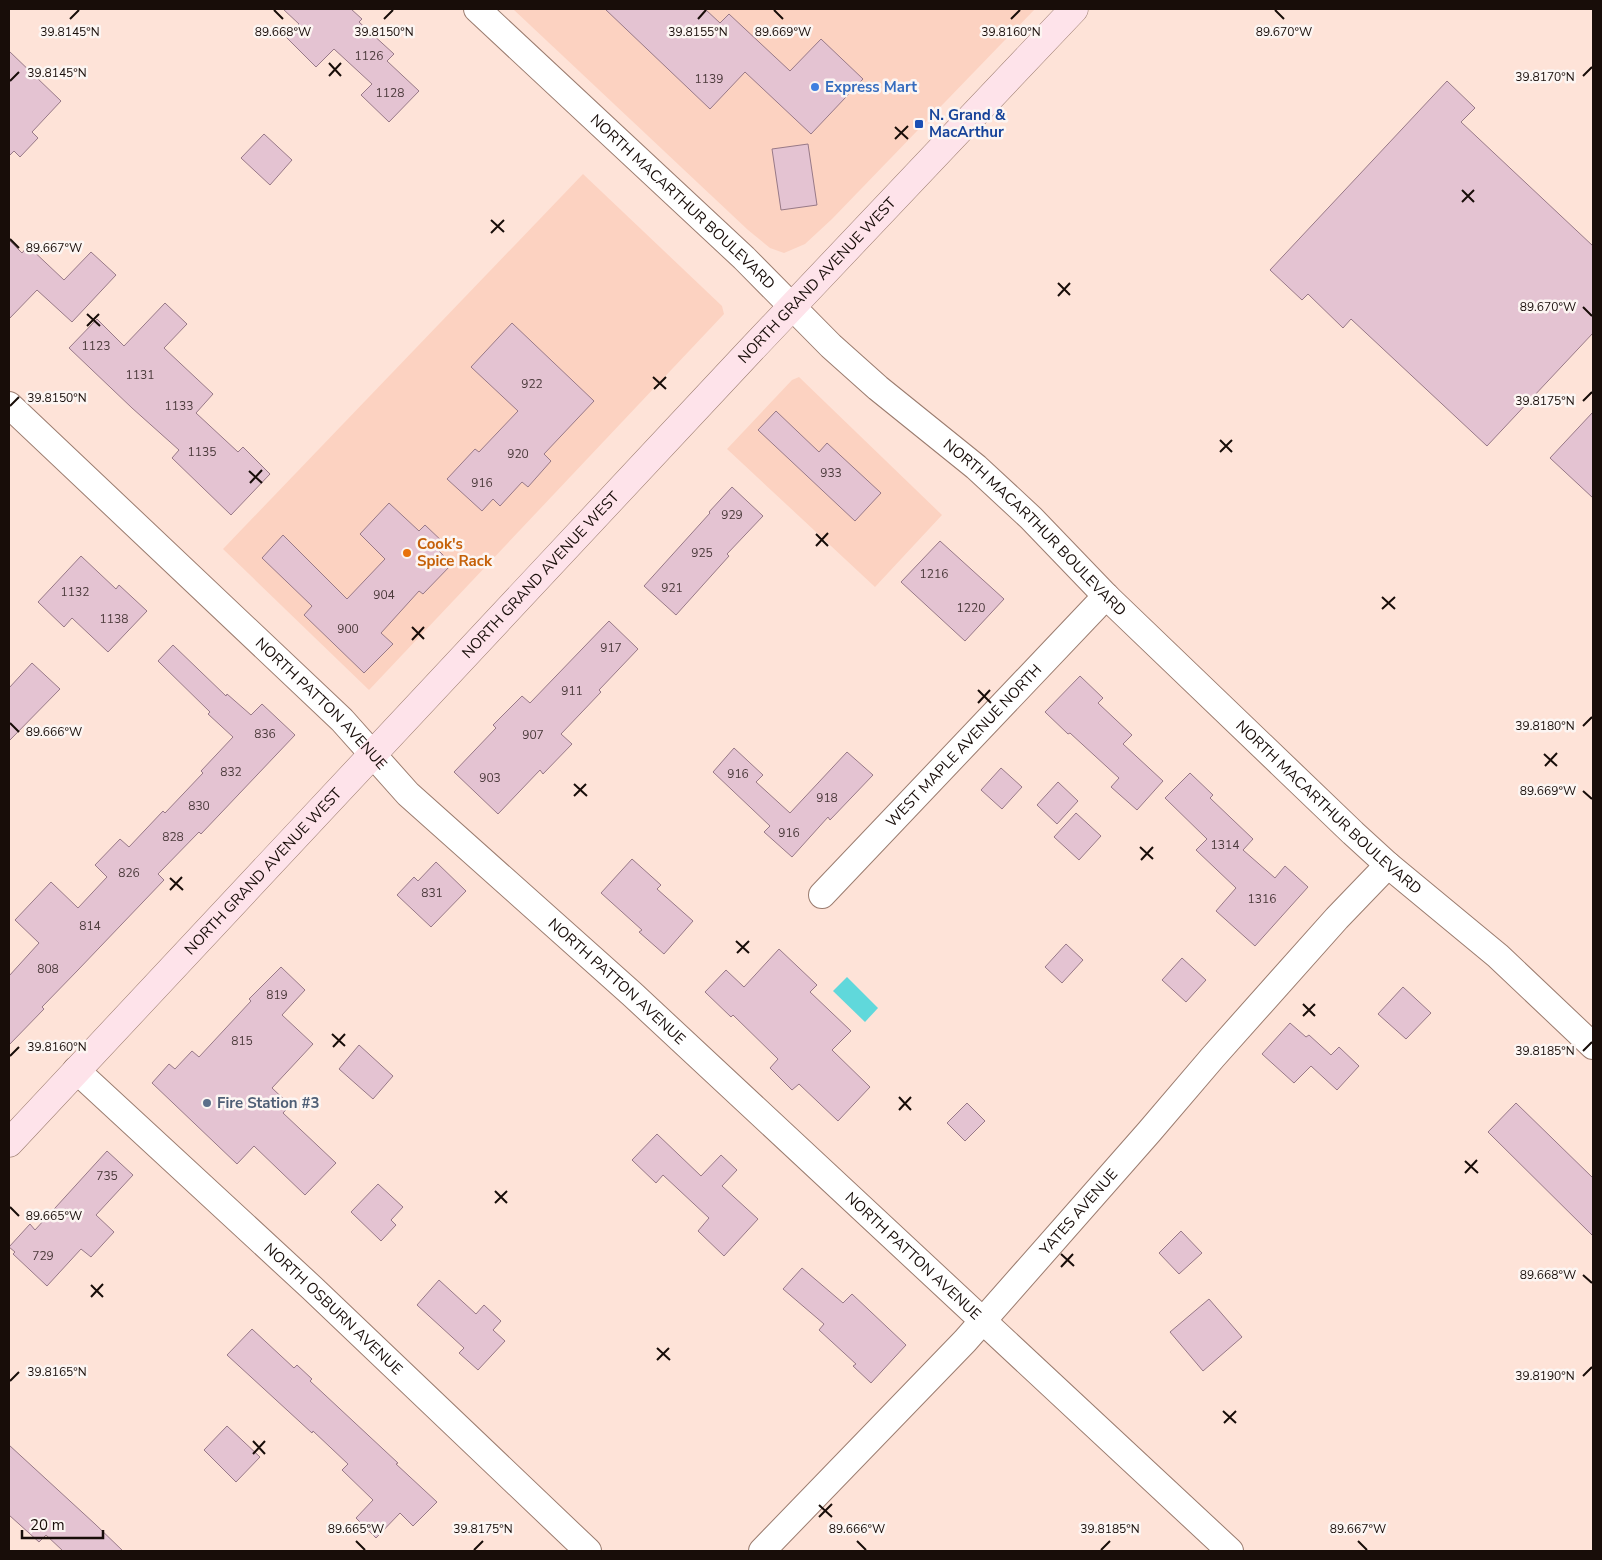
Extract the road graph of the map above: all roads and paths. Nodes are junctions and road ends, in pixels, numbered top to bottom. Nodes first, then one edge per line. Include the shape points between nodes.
1 (477, 9) edge
2 (1074, 9) edge
3 (792, 307) junction
4 (9, 405) edge
5 (1106, 596) junction
6 (372, 756) junction
7 (1388, 865) junction
8 (822, 896) dead end
9 (1593, 1046) edge
10 (76, 1070) junction
11 (9, 1143) edge
12 (983, 1320) junction
13 (588, 1551) edge
14 (762, 1551) edge
15 (1230, 1551) edge

1 - 3 street, NORTH MACARTHUR BOULEVARD via 744,258
2 - 3 main road, NORTH GRAND AVENUE WEST
3 - 5 street, NORTH MACARTHUR BOULEVARD via 878,388 976,466
3 - 6 main road, NORTH GRAND AVENUE WEST
4 - 6 street, NORTH PATTON AVENUE via 337,716
5 - 7 street, NORTH MACARTHUR BOULEVARD
5 - 8 street, WEST MAPLE AVENUE NORTH
6 - 10 main road, NORTH GRAND AVENUE WEST
6 - 12 street, NORTH PATTON AVENUE via 408,794 632,994
7 - 9 street, NORTH MACARTHUR BOULEVARD via 1498,956
7 - 12 street, YATES AVENUE via 1213,1057
10 - 11 main road, NORTH GRAND AVENUE WEST
10 - 13 street, NORTH OSBURN AVENUE via 312,1288
12 - 14 street, YATES AVENUE
12 - 15 street, NORTH PATTON AVENUE

